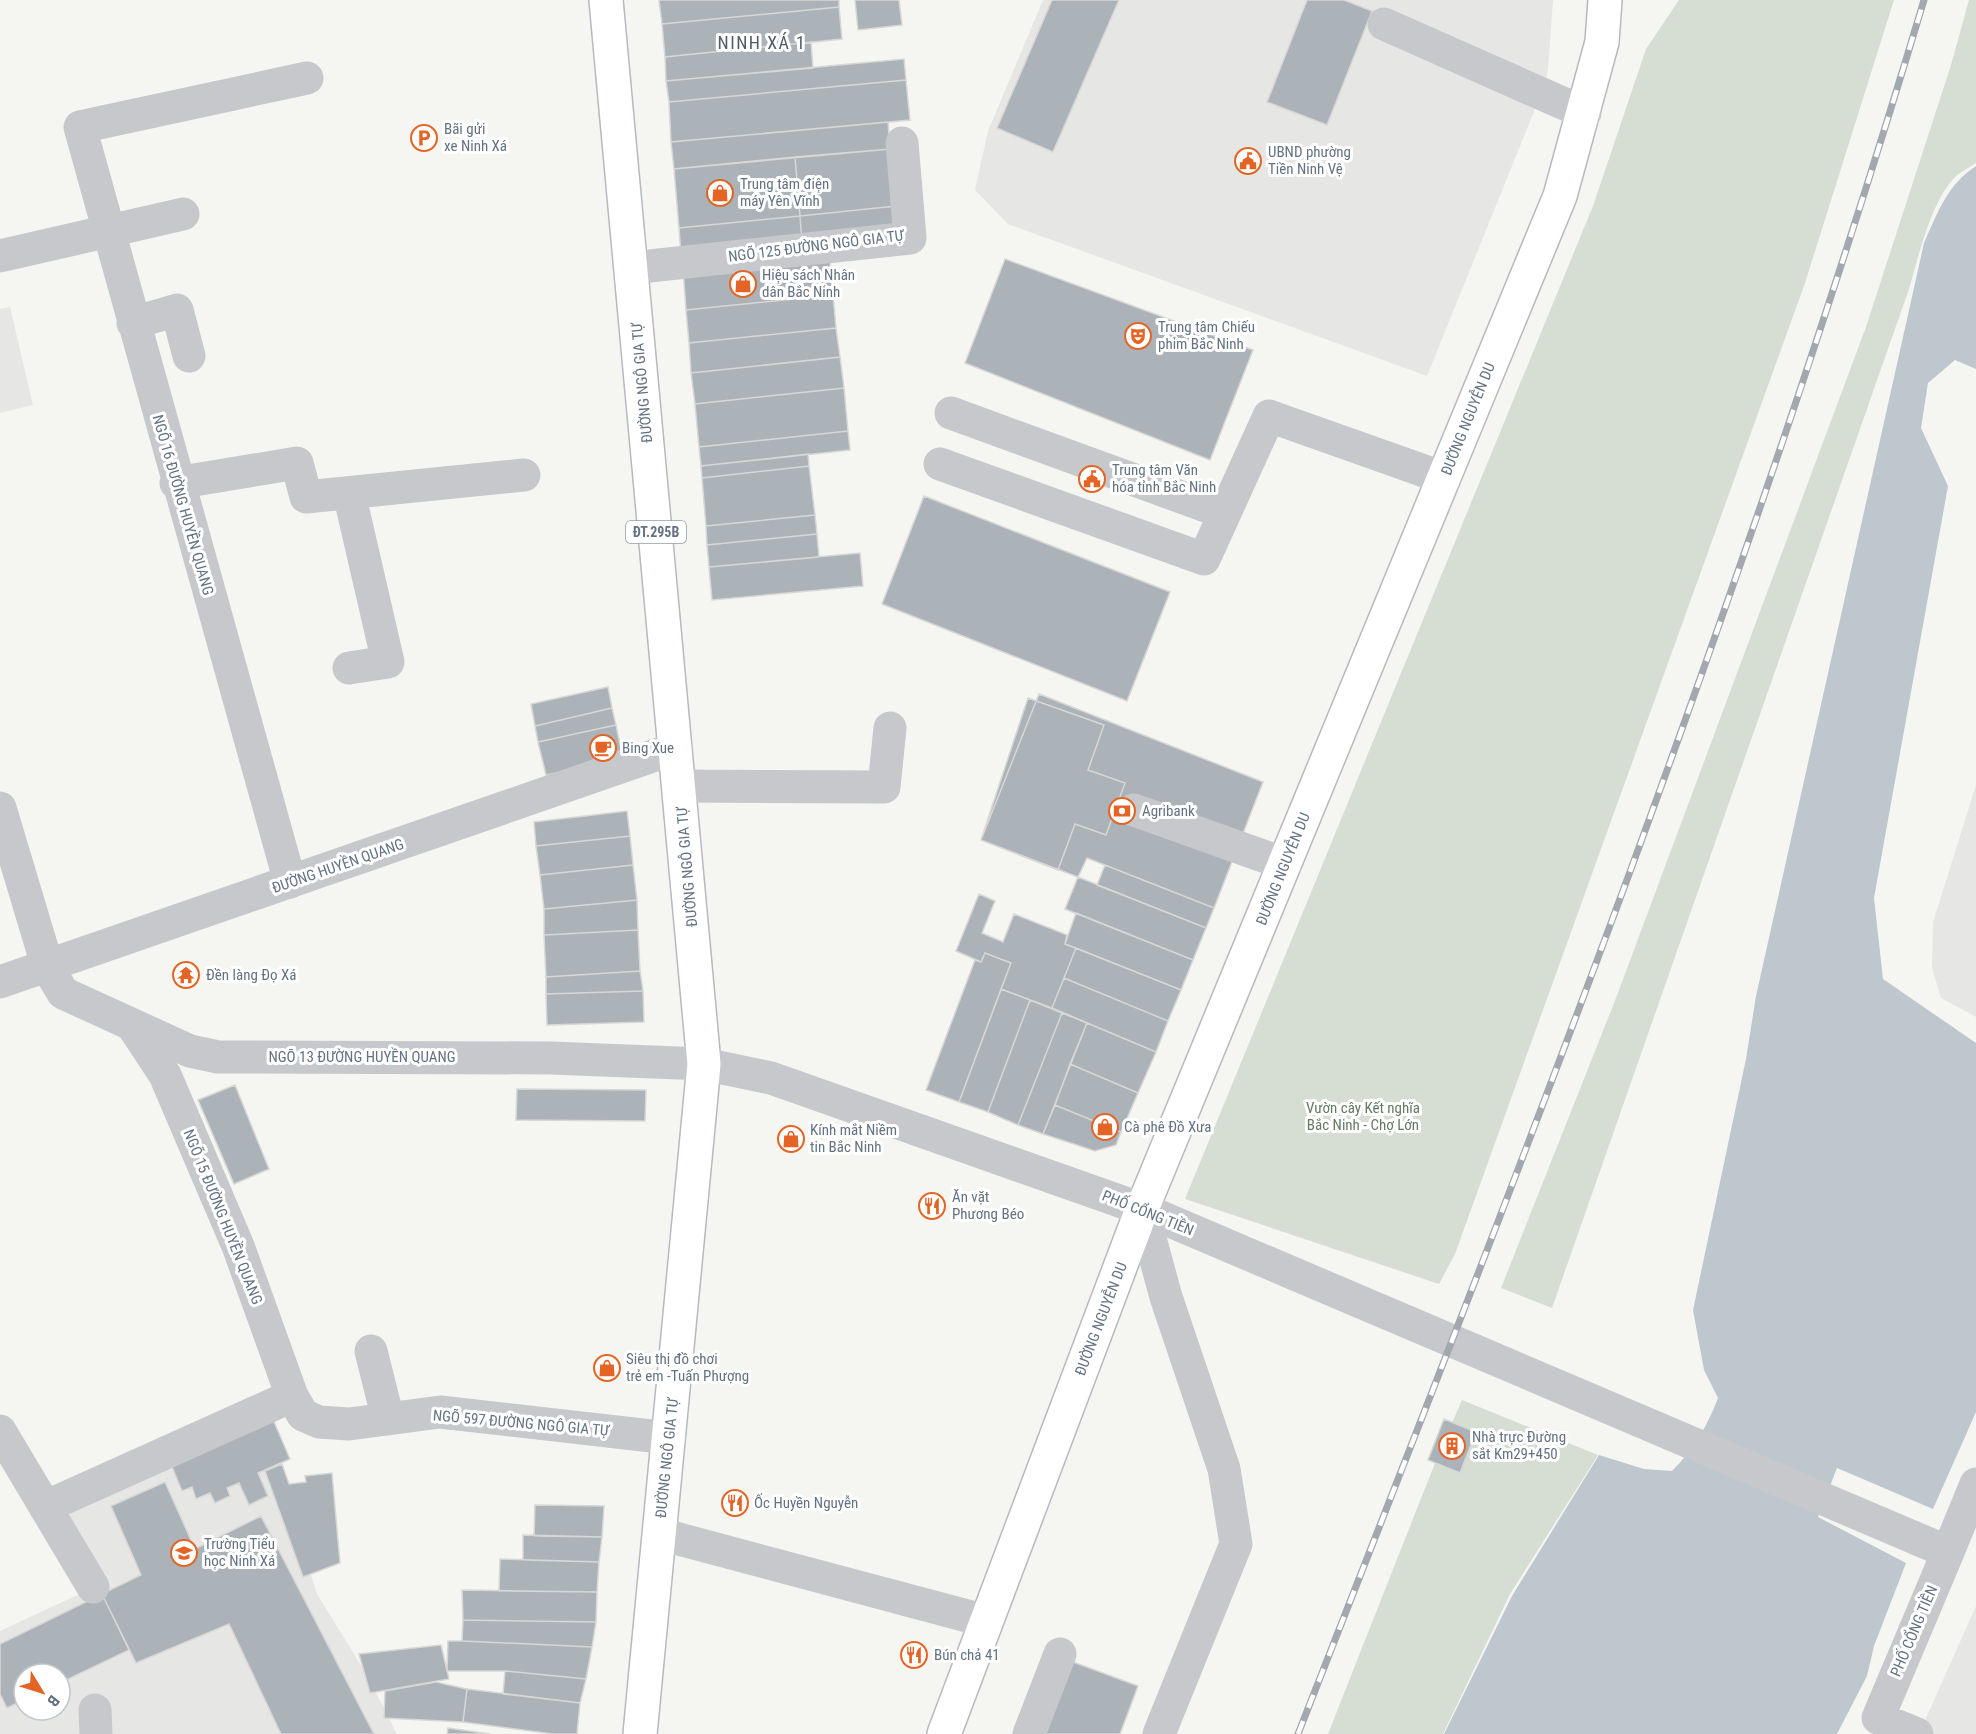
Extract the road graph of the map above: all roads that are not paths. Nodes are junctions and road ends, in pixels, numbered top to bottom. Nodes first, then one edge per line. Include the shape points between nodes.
1 (606, 0) edge
2 (1605, 0) edge
3 (1384, 24) dead end
4 (307, 78) dead end
5 (1585, 113) junction
6 (902, 142) dead end
7 (183, 214) dead end
8 (108, 232) junction
9 (0, 256) edge
10 (631, 268) junction
11 (133, 323) junction
12 (189, 356) dead end
13 (951, 413) dead end
14 (940, 464) dead end
15 (524, 475) dead end
16 (1444, 478) junction
17 (176, 483) junction
18 (349, 493) junction
19 (1225, 513) junction
20 (349, 668) dead end
21 (890, 728) dead end
22 (676, 748) junction
23 (680, 786) junction
24 (0, 807) edge
25 (1134, 810) dead end
26 (1285, 864) junction
27 (290, 882) junction
28 (48, 968) junction
29 (0, 982) edge
30 (132, 1025) junction
31 (704, 1064) junction
32 (1142, 1209) junction
33 (371, 1351) dead end
34 (297, 1406) junction
35 (388, 1419) junction
36 (0, 1431) edge
37 (669, 1438) junction
38 (1976, 1484) edge
39 (45, 1507) junction
40 (660, 1534) junction
41 (1948, 1552) junction
42 (93, 1587) dead end
43 (986, 1621) junction
44 (1060, 1654) dead end
45 (1874, 1726) edge
46 (640, 1734) edge
47 (944, 1734) edge
48 (1029, 1734) edge
49 (1159, 1734) edge
50 (1917, 1734) edge

1 - 10 main road, ĐƯỜNG NGÔ GIA TỰ / ĐT.295B
2 - 5 main road, ĐƯỜNG NGUYỄN DU via 1602,42
3 - 5 street
4 - 8 street, NGÕ 16 ĐƯỜNG HUYỀN QUANG via 80,127
5 - 16 main road, ĐƯỜNG NGUYỄN DU via 1560,196
6 - 10 street, NGÕ 125 ĐƯỜNG NGÔ GIA TỰ via 910,238
7 - 8 street
8 - 9 street
8 - 11 street, NGÕ 16 ĐƯỜNG HUYỀN QUANG
10 - 22 main road, ĐƯỜNG NGÔ GIA TỰ / ĐT.295B
11 - 12 street via 177,310
11 - 17 street, NGÕ 16 ĐƯỜNG HUYỀN QUANG
13 - 19 street
14 - 19 street via 1204,559
15 - 18 street
16 - 19 street via 1269,416
16 - 26 main road, ĐƯỜNG NGUYỄN DU
17 - 18 street via 297,463 306,497
17 - 27 street, NGÕ 16 ĐƯỜNG HUYỀN QUANG
18 - 20 street via 388,662
21 - 23 street via 884,787
22 - 23 main road, ĐƯỜNG NGÔ GIA TỰ / ĐT.295B
22 - 27 street, ĐƯỜNG HUYỀN QUANG
23 - 31 main road, ĐƯỜNG NGÔ GIA TỰ / ĐT.295B
24 - 28 street, NGÕ 13 ĐƯỜNG HUYỀN QUANG
25 - 26 street
26 - 32 main road, ĐƯỜNG NGUYỄN DU
27 - 28 street, ĐƯỜNG HUYỀN QUANG
28 - 29 street, ĐƯỜNG HUYỀN QUANG
28 - 30 street, NGÕ 13 ĐƯỜNG HUYỀN QUANG via 63,993
30 - 31 street, NGÕ 13 ĐƯỜNG HUYỀN QUANG via 190,1051 218,1057 550,1058
30 - 34 street, NGÕ 15 ĐƯỜNG HUYỀN QUANG via 165,1075 238,1246
31 - 32 street, PHỐ CỔNG TIỀN via 771,1078
31 - 37 main road, ĐƯỜNG NGÔ GIA TỰ / ĐT.295B
32 - 41 street, PHỐ CỔNG TIỀN
32 - 43 main road, ĐƯỜNG NGUYỄN DU
32 - 49 street via 1166,1297 1224,1469 1236,1544
33 - 35 street
34 - 35 street, NGÕ 597 ĐƯỜNG NGÔ GIA TỰ via 319,1422
34 - 39 street
35 - 37 street, NGÕ 597 ĐƯỜNG NGÔ GIA TỰ via 440,1413
36 - 39 street
37 - 40 main road, ĐƯỜNG NGÔ GIA TỰ / ĐT.295B
38 - 41 street, PHỐ CỔNG TIỀN
39 - 42 street
40 - 43 street
40 - 46 main road, ĐƯỜNG NGÔ GIA TỰ / ĐT.295B
41 - 45 street, PHỐ CỔNG TIỀN
43 - 47 main road, ĐƯỜNG NGUYỄN DU
44 - 48 street
45 - 50 street, PHỐ CỔNG TIỀN

